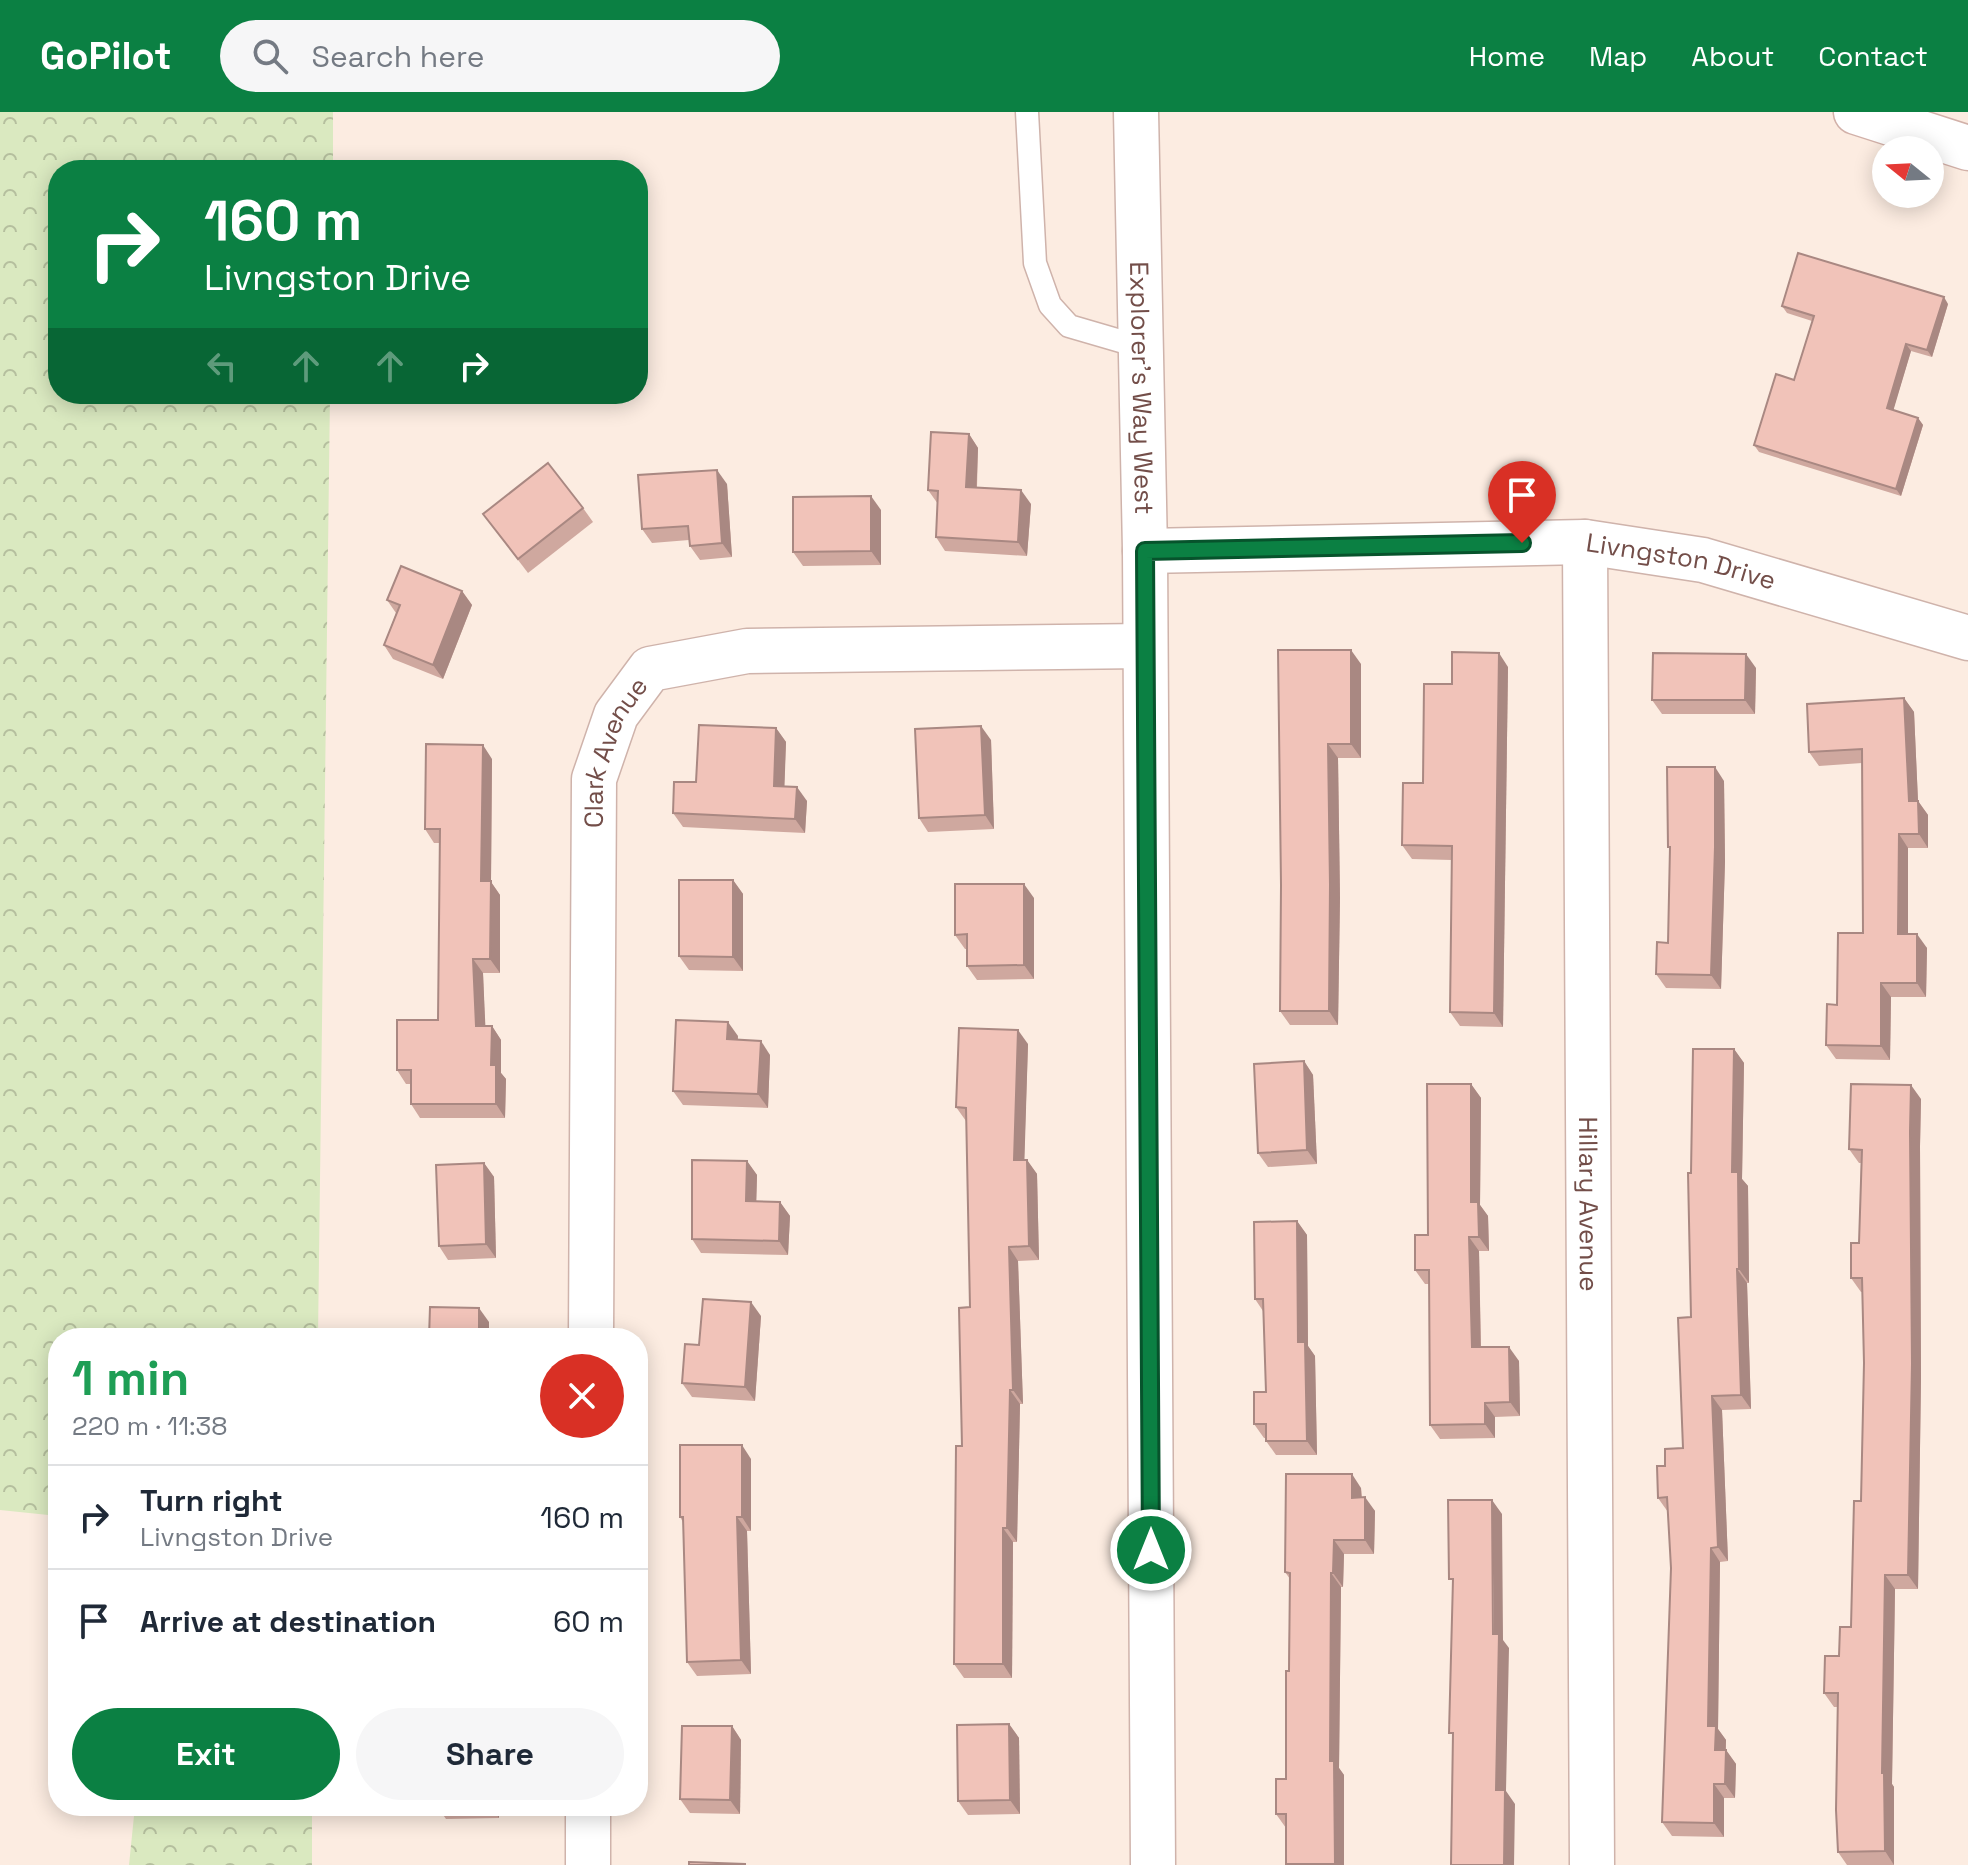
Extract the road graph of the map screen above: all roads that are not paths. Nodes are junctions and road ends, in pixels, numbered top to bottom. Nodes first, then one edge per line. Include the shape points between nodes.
1 (1027, 112) edge
2 (1136, 112) edge
3 (1856, 112) edge
4 (1968, 148) edge
5 (1141, 347) junction
6 (1585, 542) junction
7 (1145, 551) junction
8 (1968, 638) edge
9 (1145, 646) junction
10 (591, 1328) edge
11 (588, 1816) edge
12 (588, 1865) edge
13 (1153, 1865) edge
14 (1592, 1865) edge

1 - 5 lane via 1035,263 1050,305 1069,326
2 - 5 street, Explorer's Way West
3 - 4 street
5 - 7 street, Explorer's Way West
6 - 7 street, Livngston Drive
6 - 8 street, Livngston Drive via 1703,560
6 - 14 street, Hillary Avenue
7 - 9 street, Explorer's Way West
9 - 10 street, Clark Avenue via 747,651 650,669 616,715 594,779
9 - 13 street, Explorer's Way West
11 - 12 street

